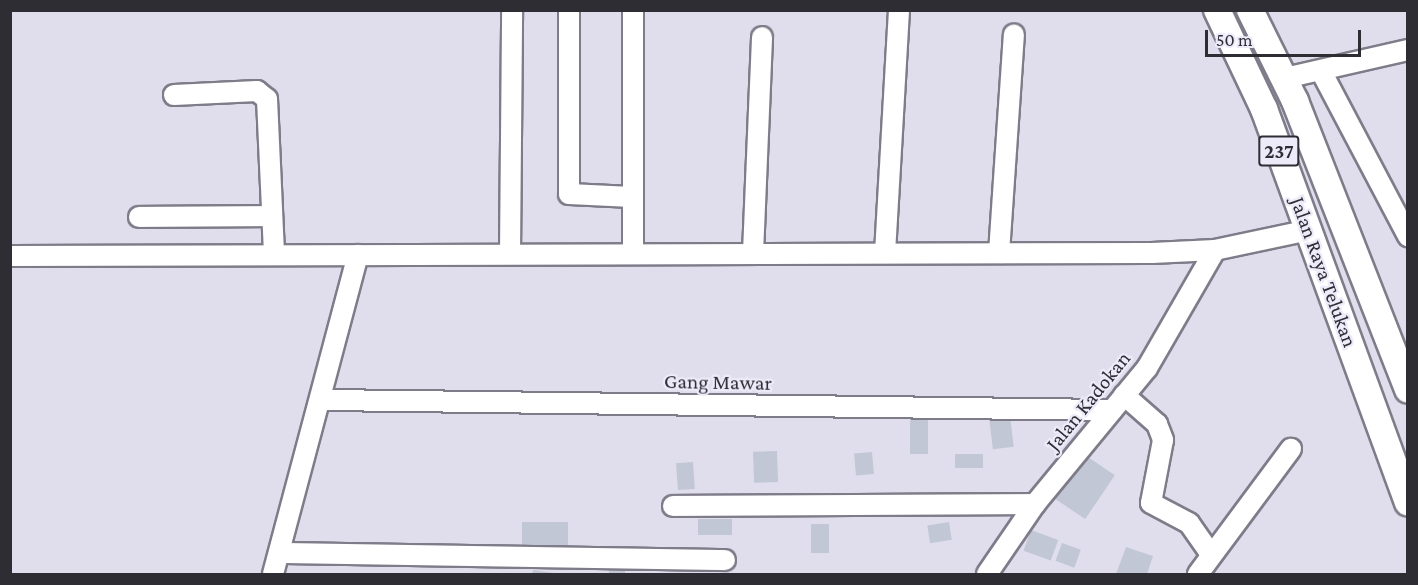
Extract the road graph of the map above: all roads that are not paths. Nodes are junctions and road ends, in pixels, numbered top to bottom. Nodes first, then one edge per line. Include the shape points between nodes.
1 (512, 10) edge
2 (569, 10) edge
3 (633, 10) edge
4 (899, 10) edge
5 (1217, 10) edge
6 (1250, 10) edge
7 (1014, 35) dead end
8 (762, 37) dead end
9 (1407, 50) edge
10 (1321, 71) junction
11 (1285, 78) junction
12 (174, 95) dead end
13 (632, 197) junction
14 (270, 216) junction
15 (140, 217) dead end
16 (1309, 231) junction
17 (1407, 236) edge
18 (1215, 250) junction
19 (633, 253) junction
20 (753, 253) junction
21 (885, 253) junction
22 (999, 253) junction
23 (510, 254) junction
24 (274, 255) junction
25 (358, 255) junction
26 (10, 256) edge
27 (1407, 390) edge
28 (324, 400) junction
29 (1118, 402) junction
30 (1291, 449) dead end
31 (1407, 503) edge
32 (1035, 504) junction
33 (674, 506) dead end
34 (279, 553) junction
35 (1211, 555) junction
36 (725, 560) dead end
37 (273, 574) edge
38 (987, 574) edge
39 (1198, 574) edge

1 - 23 street
2 - 13 street via 569,194
3 - 13 street
4 - 21 street
5 - 16 main road, Jalan Raya Telukan / 237 via 1264,109
6 - 11 main road, Jalan Raya Telukan / 237
7 - 22 street
8 - 20 street
9 - 10 street
10 - 11 street
10 - 17 street
11 - 27 main road, Jalan Raya Telukan / 237 via 1370,286
12 - 14 street via 264,94 270,110
13 - 19 street
14 - 15 street
14 - 24 street
16 - 18 street
16 - 31 main road, Jalan Raya Telukan / 237
18 - 22 street
18 - 29 street, Jalan Kadokan via 1173,328
19 - 20 street
19 - 23 street
20 - 21 street
21 - 22 street
23 - 25 street
24 - 25 street
24 - 26 street
25 - 28 street
28 - 29 street, Gang Mawar
28 - 34 street
29 - 32 street, Jalan Kadokan
29 - 35 street via 1156,424 1162,440 1151,503 1189,523
30 - 35 street
32 - 33 street
32 - 38 street, Jalan Kadokan
34 - 36 street
34 - 37 street
35 - 39 street

